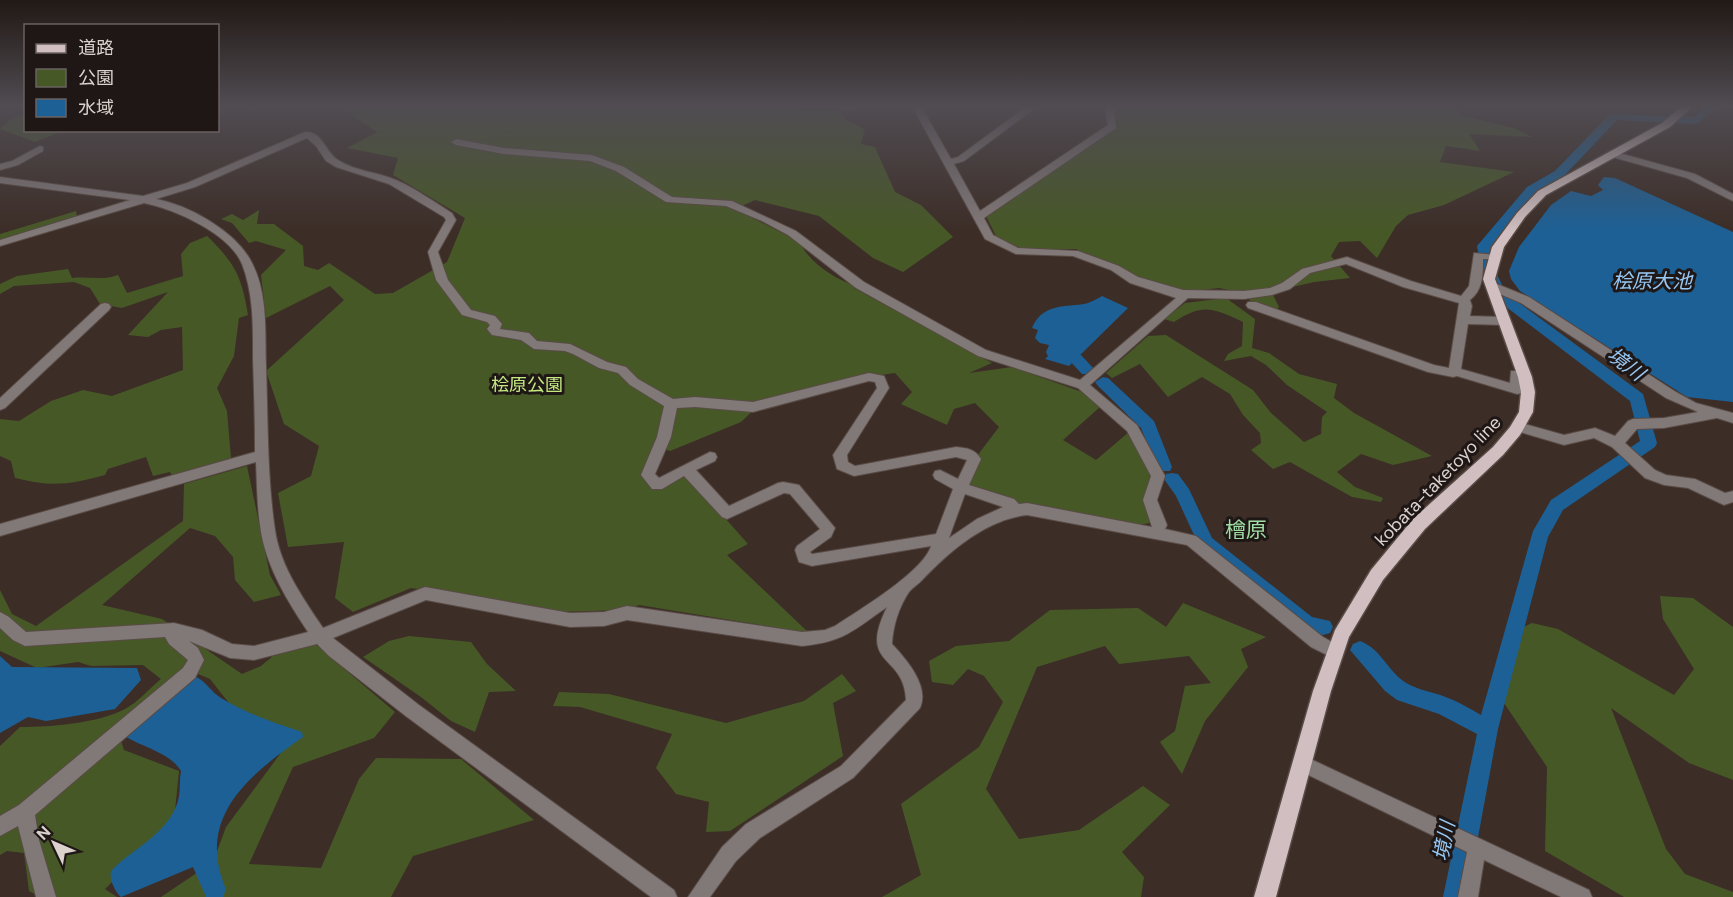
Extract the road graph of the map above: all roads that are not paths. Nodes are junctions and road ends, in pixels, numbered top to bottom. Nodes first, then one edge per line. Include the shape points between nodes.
1 (278, 148) edge
2 (323, 148) edge
3 (487, 148) edge
4 (941, 148) edge
5 (976, 148) edge
6 (1080, 148) edge
7 (1623, 148) edge
8 (40, 149) dead end
9 (1612, 154) junction
10 (949, 162) junction
11 (0, 167) edge
12 (0, 180) edge
13 (1733, 198) edge
14 (143, 199) junction
15 (979, 216) junction
16 (0, 243) edge
17 (1493, 257) junction
18 (1492, 286) junction
19 (1183, 294) junction
20 (1464, 300) junction
21 (1252, 305) dead end
22 (105, 307) dead end
23 (1464, 319) junction
24 (1504, 321) junction
25 (1455, 370) junction
26 (1524, 374) junction
27 (1082, 385) junction
28 (671, 404) junction
29 (0, 405) edge
30 (1718, 414) junction
31 (1733, 418) edge
32 (1518, 427) junction
33 (1617, 443) junction
34 (262, 455) junction
35 (710, 457) dead end
36 (686, 470) junction
37 (940, 475) dead end
38 (960, 487) junction
39 (1733, 496) edge
40 (1016, 510) junction
41 (0, 530) edge
42 (1156, 532) junction
43 (966, 535) junction
44 (941, 538) junction
45 (936, 555) junction
46 (906, 584) junction
47 (0, 619) edge
48 (174, 630) junction
49 (320, 636) junction
50 (1335, 652) junction
51 (1302, 764) junction
52 (25, 811) junction
53 (0, 826) edge
54 (1476, 847) junction
55 (663, 895) edge
56 (46, 897) edge
57 (698, 897) edge
58 (1265, 897) edge
59 (1468, 897) edge
60 (1582, 897) edge

1 - 14 street via 224,173
2 - 28 street via 339,165 393,182 448,215 451,220 433,252 435,263 449,291 463,302 466,312 491,319 496,324 496,333 525,336 534,345 572,349 622,370 634,382
3 - 27 street via 585,157 620,169 670,200 731,204 786,229 860,285 982,353
4 - 10 street
5 - 10 street
6 - 15 street
7 - 9 main road
8 - 11 street
9 - 13 street via 1691,176
9 - 17 main road via 1542,193 1521,214
10 - 15 street
12 - 14 street
14 - 16 street
14 - 34 street via 183,209 212,226 247,263 258,304
15 - 19 street via 989,237 1016,251 1074,253 1134,280
17 - 18 main road, kobata-taketoyo line via 1489,279
17 - 20 street via 1478,255 1478,279
18 - 24 main road, kobata-taketoyo line
18 - 30 street via 1525,300 1671,395
19 - 20 street via 1244,295 1272,291 1306,271 1347,260 1407,284
19 - 27 street via 1182,299
20 - 23 street
21 - 25 street via 1432,369 1453,373
22 - 29 street
23 - 24 street via 1481,324
23 - 25 street
24 - 26 main road, kobata-taketoyo line
25 - 26 street via 1517,390 1515,374
26 - 32 main road, kobata-taketoyo line via 1528,392 1526,412
27 - 42 street via 1120,415 1144,448 1158,476 1150,500 1160,525
28 - 36 street via 664,437 648,475 657,485
28 - 38 street via 753,407 876,377 883,388 840,455 842,465 854,471 962,452 974,459
30 - 31 street
30 - 33 street via 1633,424
32 - 33 street via 1564,440 1595,433
32 - 50 main road, kobata-taketoyo line via 1498,452 1419,524 1384,566 1356,608
33 - 39 street via 1650,474 1690,483 1724,499
34 - 41 street
34 - 49 street via 267,532 297,602
35 - 36 street
36 - 44 street via 727,513 783,488 794,489 828,528 802,550 802,555 812,560
37 - 38 street
38 - 40 street via 1001,500
38 - 44 street
40 - 42 street
40 - 43 street via 993,517
42 - 50 street via 1191,540 1317,642
43 - 44 street
43 - 45 street
44 - 45 street
45 - 46 street
46 - 49 street via 826,637 802,639 627,613 604,619 570,620 424,593
46 - 57 street via 885,627 884,646 903,667 914,691 914,703 847,772 753,831 729,854
47 - 48 street via 25,639
48 - 49 street via 202,637 230,651 254,653
48 - 52 street via 175,640 195,656 189,674
49 - 55 street via 413,711
50 - 51 main road, kobata-taketoyo line
51 - 54 street
51 - 58 main road, kobata-taketoyo line
52 - 53 street
52 - 56 street
54 - 59 street
54 - 60 street

